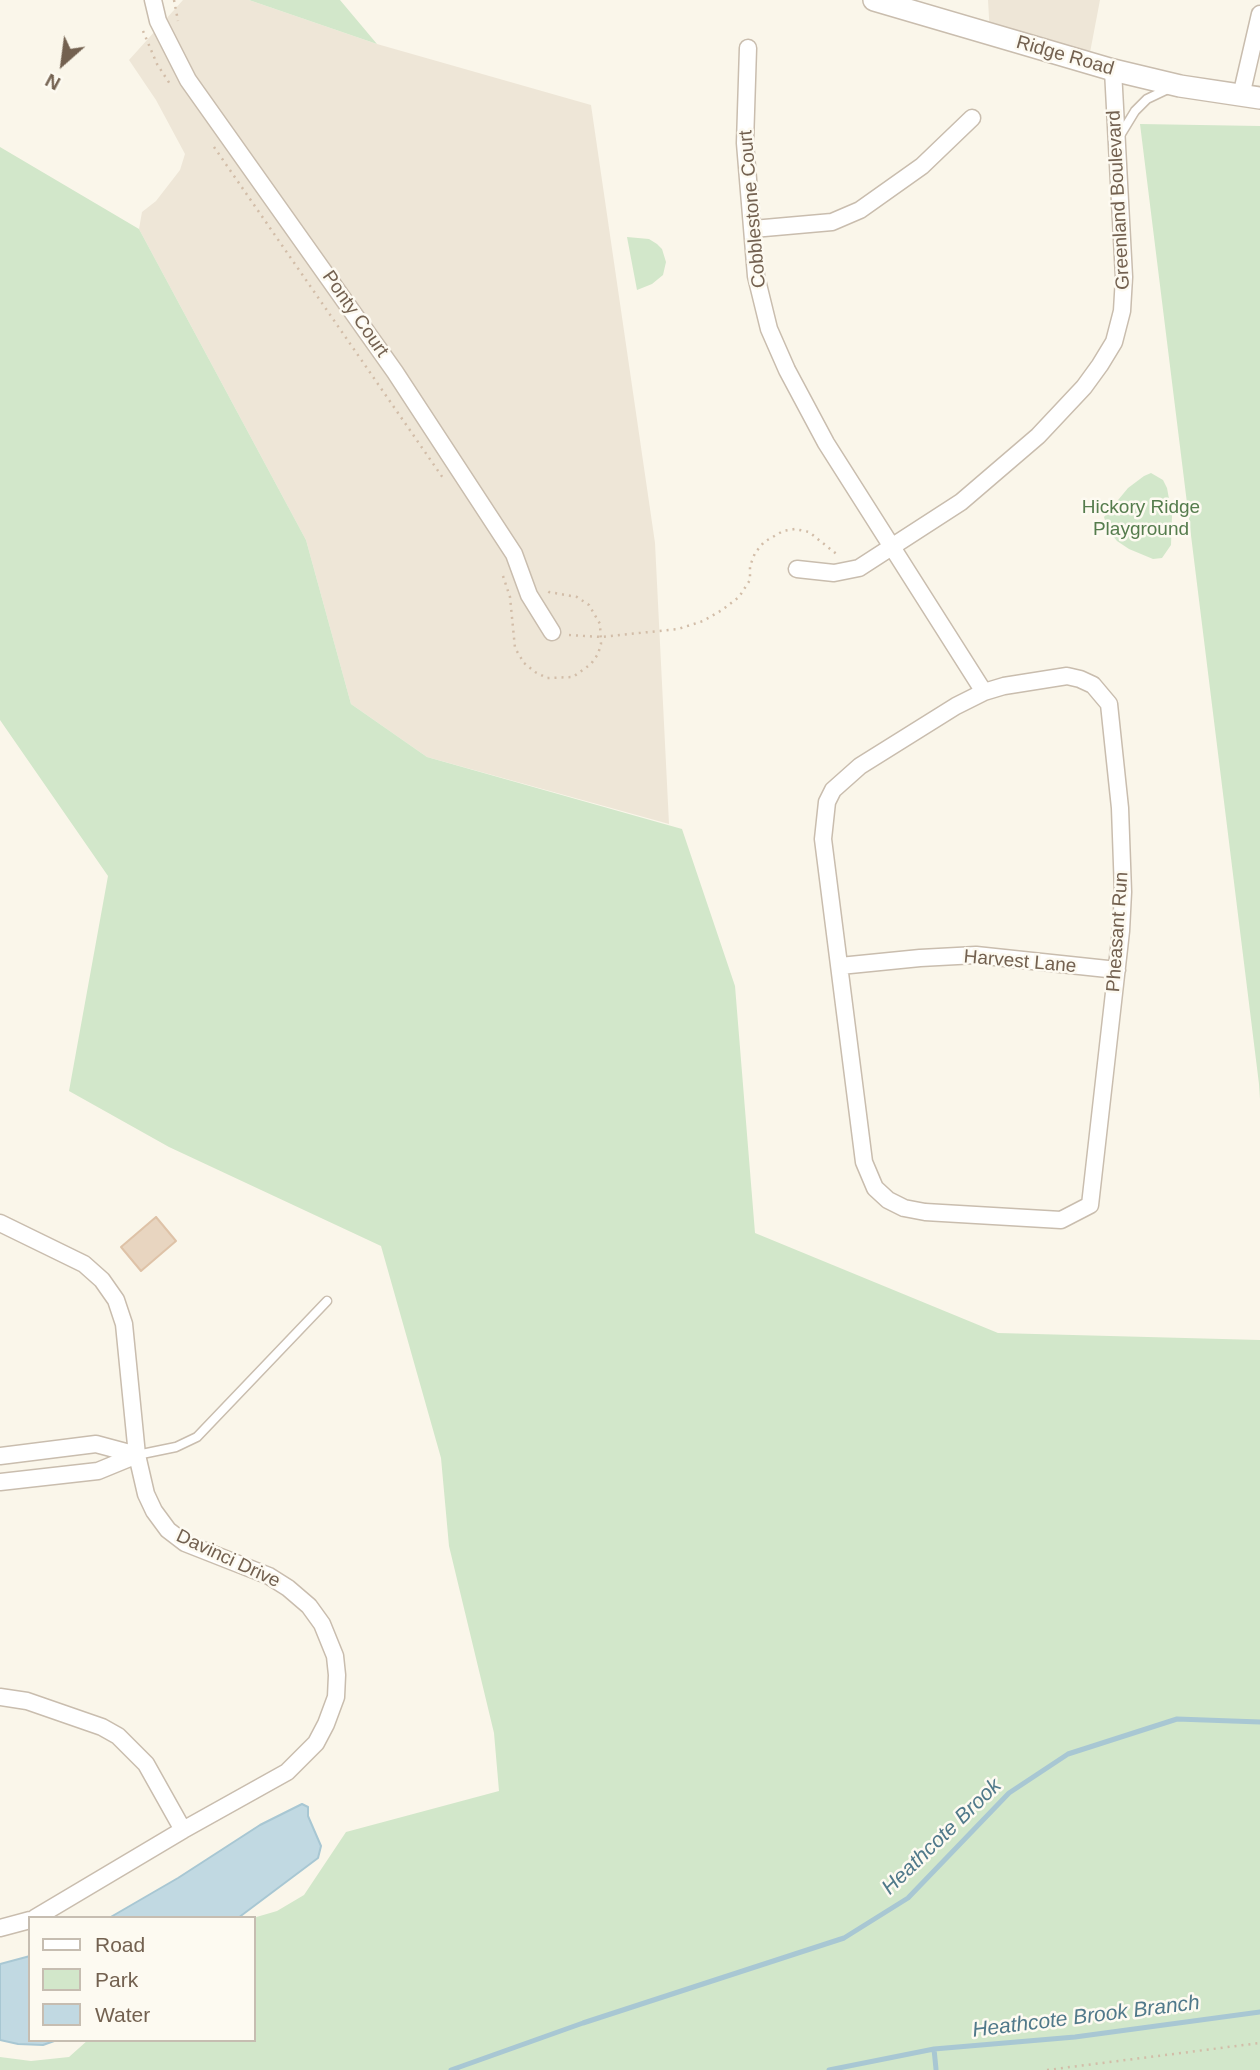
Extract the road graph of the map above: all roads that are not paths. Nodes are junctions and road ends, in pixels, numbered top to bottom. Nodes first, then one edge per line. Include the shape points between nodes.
1 (153, 0) edge
2 (874, 0) edge
3 (1260, 14) edge
4 (748, 48) dead end
5 (1113, 70) junction
6 (1180, 86) junction
7 (1250, 97) edge
8 (972, 118) dead end
9 (1116, 143) junction
10 (753, 229) junction
11 (893, 546) junction
12 (797, 569) dead end
13 (552, 632) road end
14 (984, 692) junction
15 (840, 966) junction
16 (1117, 970) junction
17 (0, 1223) edge
18 (327, 1301) dead end
19 (137, 1455) junction
20 (0, 1456) edge
21 (0, 1482) edge
22 (0, 1697) edge
23 (183, 1830) junction
24 (38, 1916) edge
25 (28, 1921) edge
26 (0, 1928) edge

1 - 13 street, Ponty Court via 158,21 188,80 395,372 514,554 529,594
2 - 5 street, Ridge Road
3 - 7 street
4 - 10 street, Cobblestone Court via 745,143
5 - 6 street, Ridge Road
5 - 9 street, Greenland Boulevard
6 - 7 street, Ridge Road
6 - 9 lane via 1147,99 1125,124
8 - 10 street via 922,166 860,210 832,222
9 - 11 street, Greenland Boulevard via 1125,277 1114,342 1084,387 1038,436 961,502
10 - 11 street, Cobblestone Court via 756,276 769,329 787,370
11 - 12 street, Greenland Boulevard via 859,568 834,573
11 - 14 street, Cobblestone Court
14 - 15 street, Pheasant Run via 860,766 833,789 824,816 823,839
14 - 16 street, Pheasant Run via 1067,676 1093,685 1109,704 1124,892
15 - 16 street, Harvest Lane via 975,955
15 - 16 street, Pheasant Run via 864,1161 875,1188 904,1208 925,1212 1062,1220 1090,1205
17 - 19 street, Davinci Drive via 84,1264 116,1300 124,1324
18 - 19 lane via 197,1437 176,1447
19 - 20 street via 96,1444
19 - 21 street via 98,1471
19 - 23 street, Davinci Drive via 146,1494 169,1530 185,1543 288,1588 322,1624 335,1656 336,1697 316,1743 287,1772
22 - 23 street via 26,1701 118,1736 146,1764
23 - 24 street, Davinci Drive
25 - 26 street

